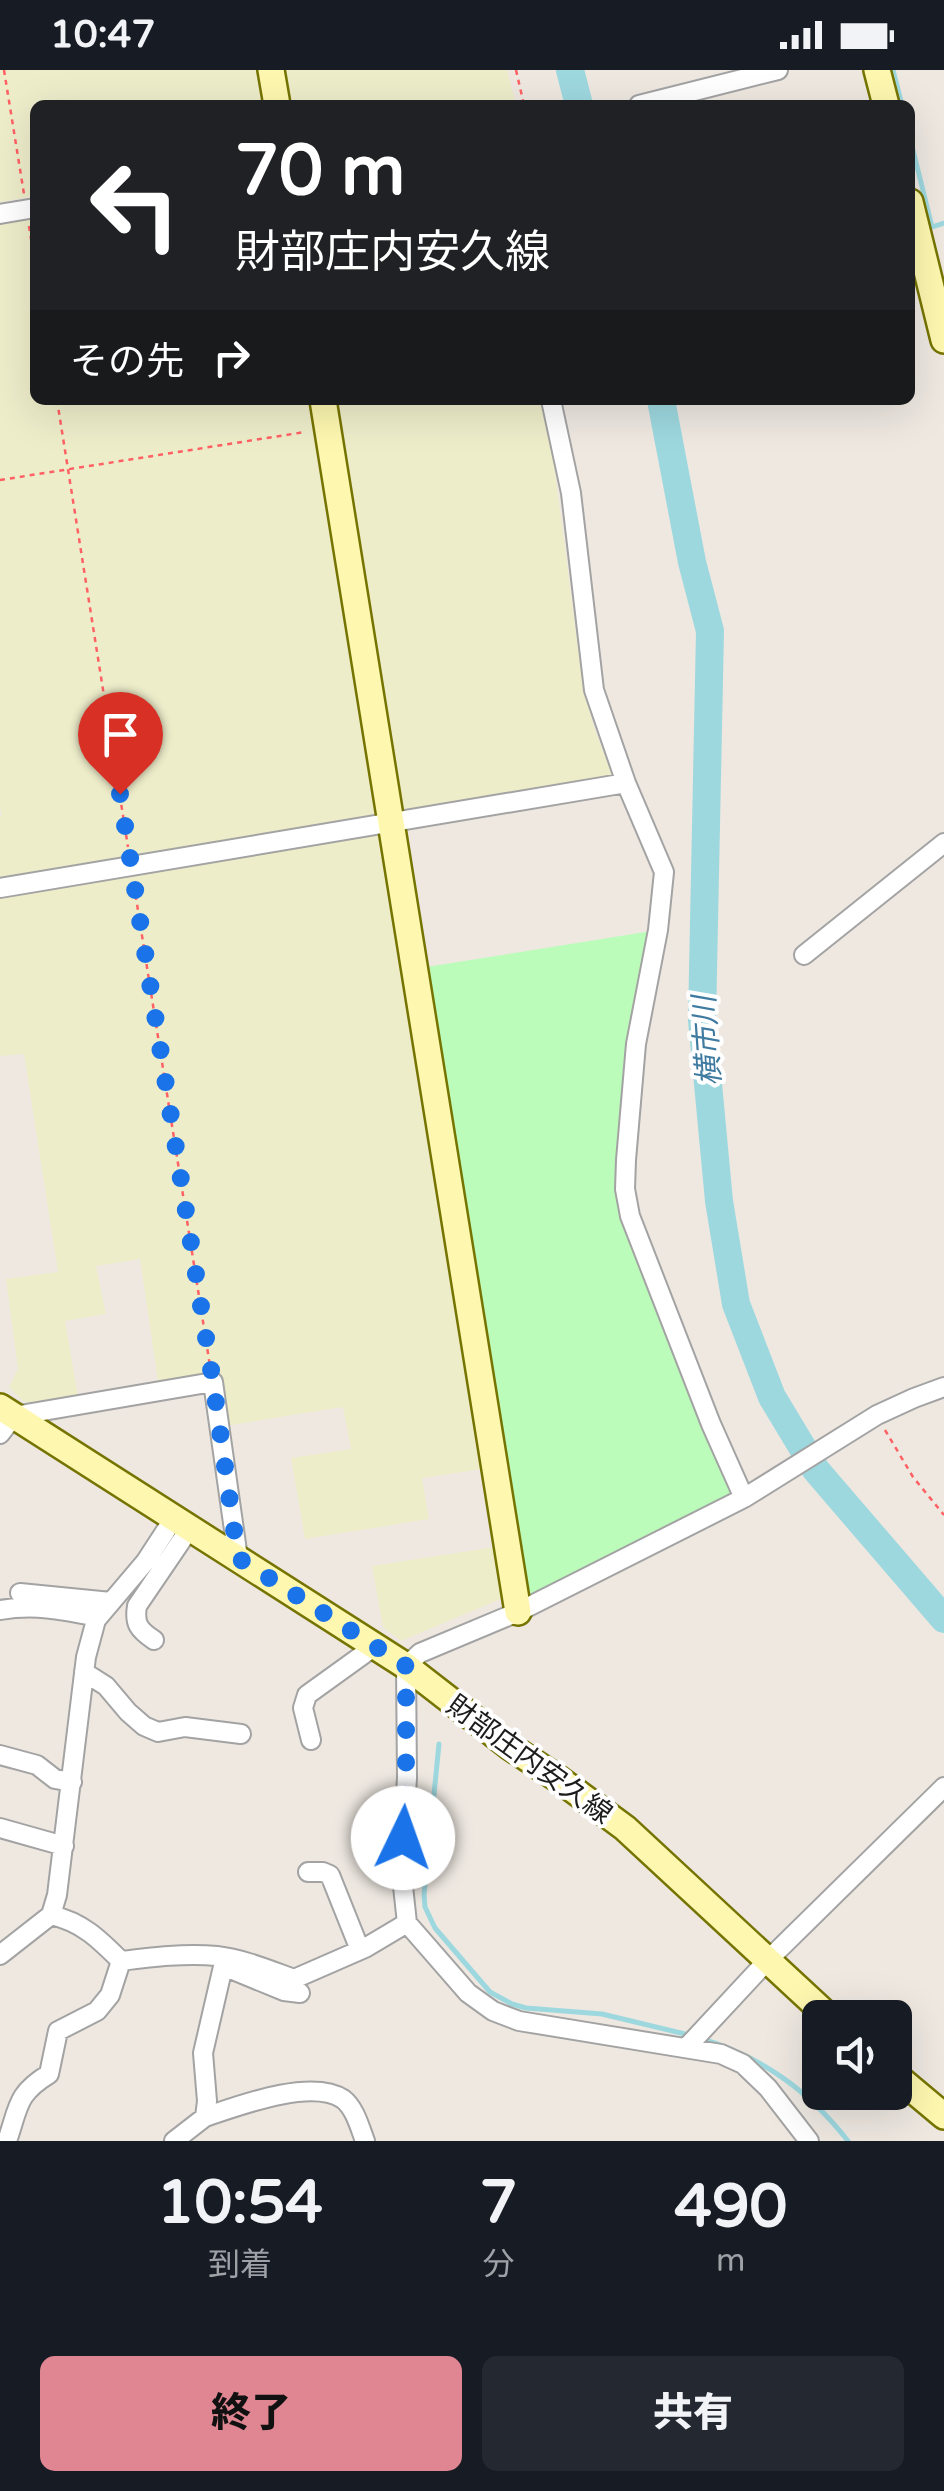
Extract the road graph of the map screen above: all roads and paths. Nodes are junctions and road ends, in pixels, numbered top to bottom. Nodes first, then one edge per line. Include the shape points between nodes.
1 (4, 70) edge
2 (271, 70) edge
3 (516, 70) edge
4 (778, 70) edge
5 (877, 70) edge
6 (276, 100) edge
7 (523, 100) edge
8 (659, 100) edge
9 (885, 100) edge
10 (30, 203) edge
11 (30, 208) edge
12 (0, 214) edge
13 (915, 222) edge
14 (944, 340) edge
15 (58, 405) edge
16 (324, 405) edge
17 (552, 405) edge
18 (328, 428) junction
19 (68, 469) junction
20 (0, 480) edge
21 (626, 783) junction
22 (391, 823) junction
23 (944, 843) edge
24 (131, 866) junction
25 (0, 888) edge
26 (804, 955) dead end
27 (213, 1382) junction
28 (944, 1387) edge
29 (5, 1419) edge
30 (869, 1419) junction
31 (750, 1494) junction
32 (944, 1515) edge
33 (182, 1523) junction
34 (238, 1558) junction
35 (20, 1592) dead end
36 (111, 1602) junction
37 (0, 1610) edge
38 (518, 1612) junction
39 (98, 1618) junction
40 (154, 1640) dead end
41 (374, 1646) junction
42 (406, 1666) junction
43 (84, 1672) junction
44 (242, 1734) dead end
45 (310, 1740) dead end
46 (0, 1755) edge
47 (72, 1782) junction
48 (944, 1786) edge
49 (0, 1828) edge
50 (64, 1846) junction
51 (308, 1872) dead end
52 (51, 1915) junction
53 (407, 1923) junction
54 (360, 1950) junction
55 (0, 1955) edge
56 (766, 1960) junction
57 (121, 1961) junction
58 (224, 1962) junction
59 (300, 1994) dead end
60 (810, 2000) edge
61 (686, 2048) junction
62 (912, 2089) edge
63 (944, 2116) edge
64 (205, 2117) junction
65 (8, 2141) edge
66 (174, 2141) edge
67 (365, 2141) edge
68 (809, 2141) edge

1 - 10 path
2 - 6 street
3 - 7 path
4 - 8 street
5 - 9 street
11 - 12 street
13 - 14 street
15 - 19 path
16 - 18 street
17 - 21 street via 571,493 594,690
18 - 19 path
18 - 22 street
19 - 20 path
19 - 24 path
21 - 22 street
21 - 31 street via 664,872 636,1044 626,1160 630,1216
22 - 24 street
22 - 38 street
23 - 26 street
24 - 25 street
24 - 27 path
27 - 29 street
27 - 34 street
28 - 30 street
29 - 33 street, 財部庄内安久線
30 - 31 street
30 - 32 path
31 - 38 street
33 - 34 street, 財部庄内安久線
33 - 36 street
33 - 40 street via 137,1606 140,1631
34 - 41 street, 財部庄内安久線
35 - 36 street
36 - 39 street
37 - 39 street via 51,1607
38 - 42 street
39 - 43 street
41 - 42 street, 財部庄内安久線
41 - 45 street via 308,1694 303,1708
42 - 53 street via 401,1868
42 - 56 street, 財部庄内安久線 via 625,1828
43 - 44 street via 158,1732 185,1727
43 - 47 street
46 - 47 street
47 - 50 street
48 - 56 street
49 - 50 street
50 - 52 street
51 - 54 street via 330,1875
52 - 55 street
52 - 57 street via 92,1933
53 - 54 street
53 - 61 street via 468,1992 493,2010 519,2021
54 - 58 street via 294,1979
56 - 60 street, 財部庄内安久線
56 - 61 street
57 - 58 street via 174,1955
57 - 65 street via 97,2011 58,2031 49,2074 27,2088
58 - 59 street
58 - 64 street via 203,2053
61 - 68 street via 743,2064
62 - 63 street
64 - 66 street
64 - 67 street via 280,2094 328,2094 353,2111

